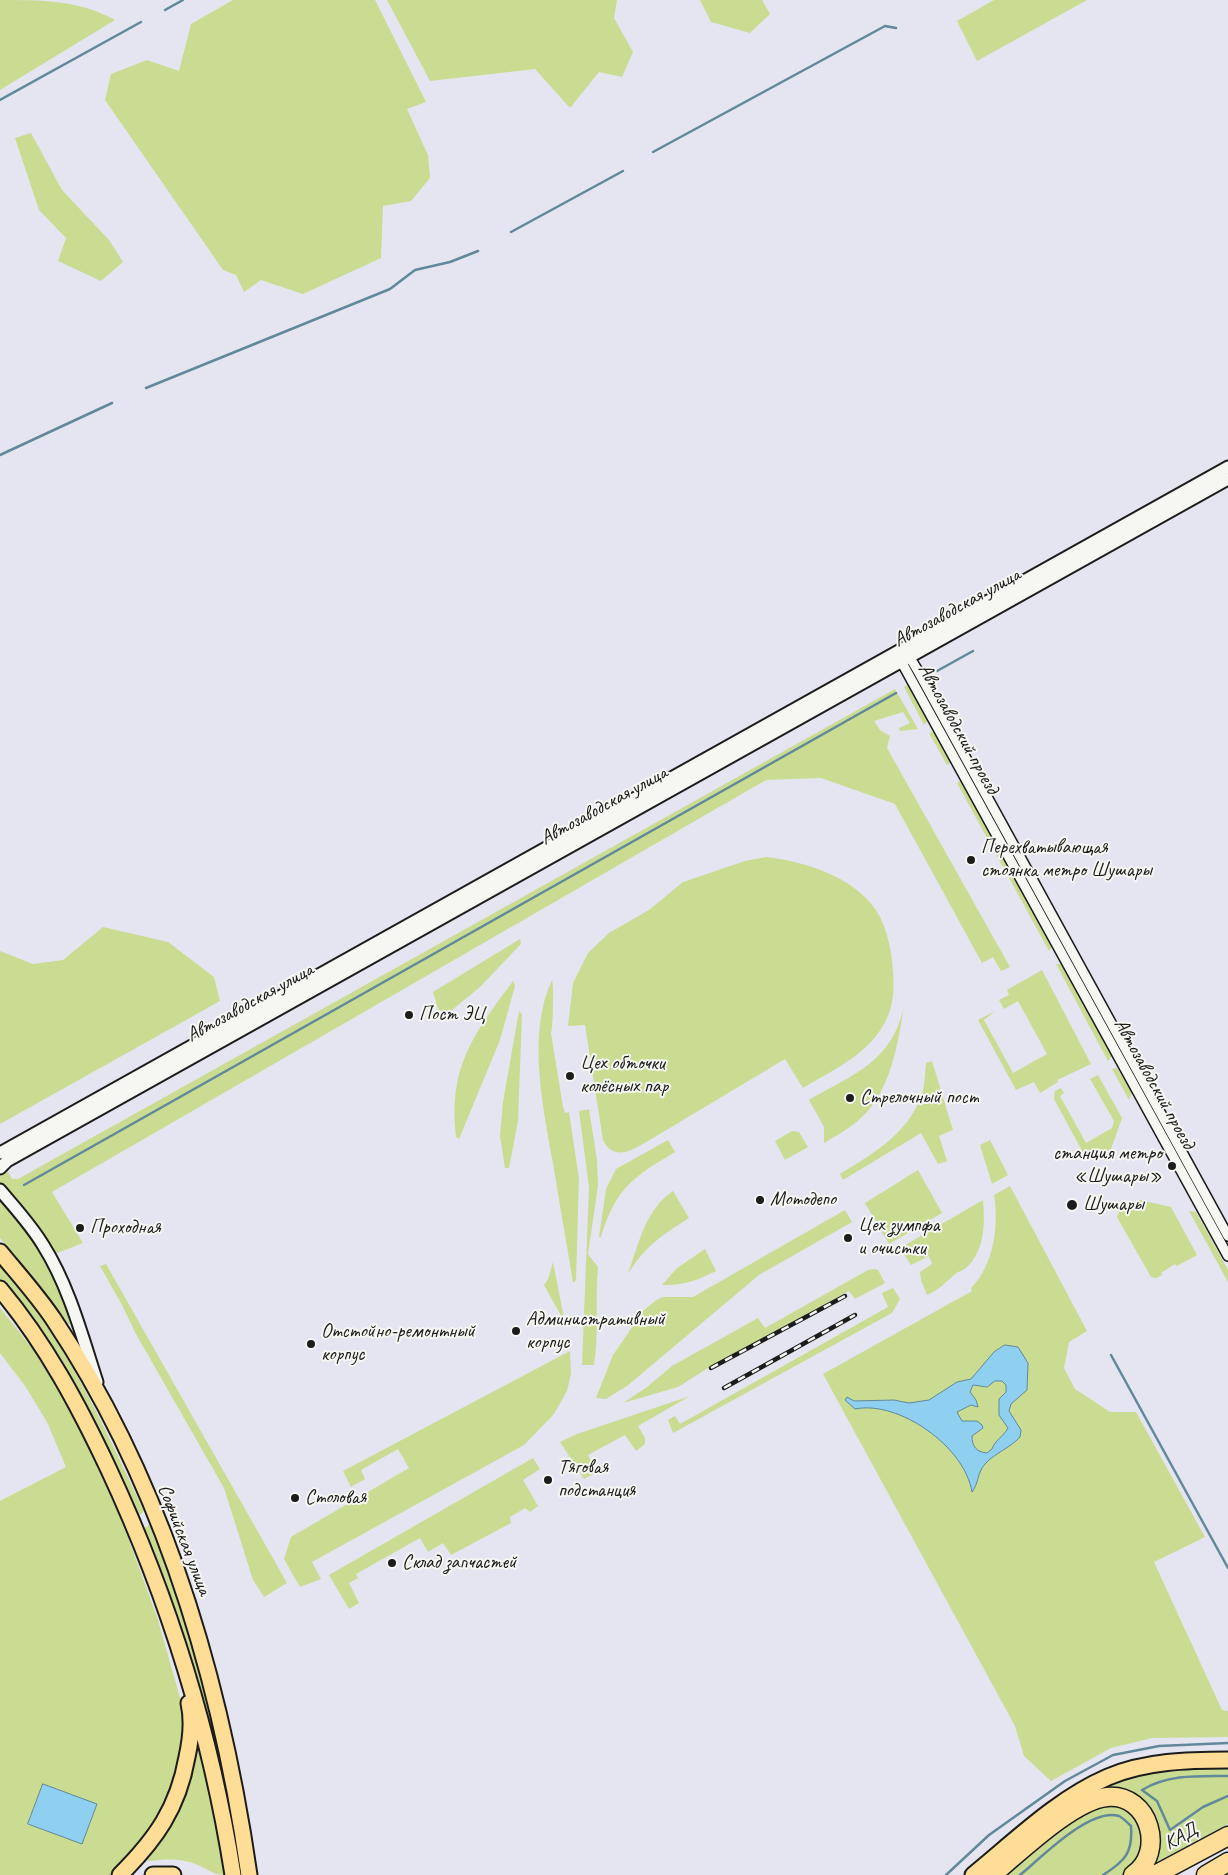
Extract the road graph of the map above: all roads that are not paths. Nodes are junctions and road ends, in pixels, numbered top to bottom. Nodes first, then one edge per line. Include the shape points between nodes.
1 (1228, 467) edge
2 (1228, 478) edge
3 (903, 656) junction
4 (0, 1153) edge
5 (0, 1168) edge
6 (0, 1190) edge
7 (1228, 1236) edge
8 (0, 1252) edge
9 (1228, 1256) edge
10 (0, 1289) edge
11 (106, 1407) junction
12 (154, 1510) junction
13 (131, 1519) junction
14 (182, 1655) junction
15 (1228, 1760) edge
16 (1228, 1836) edge
17 (1228, 1862) edge
18 (120, 1875) edge
19 (153, 1875) edge
20 (172, 1875) edge
21 (233, 1875) edge
22 (249, 1875) edge
23 (974, 1875) edge
24 (992, 1875) edge
25 (1133, 1875) edge
26 (1155, 1875) edge
27 (1206, 1875) edge

1 - 3 street, Автозаводская улица
2 - 3 street, Автозаводская улица
3 - 4 street, Автозаводская улица
3 - 5 street, Автозаводская улица via 7,1161
3 - 7 street, Автозаводский проезд
3 - 9 street, Автозаводский проезд
6 - 11 street via 30,1225 56,1269
8 - 11 main road, Софийская улица via 53,1319
10 - 13 main road, Софийская улица via 51,1359 69,1390
11 - 12 main road, Софийская улица
12 - 13 main road via 142,1520
12 - 22 main road, Софийская улица via 186,1597 221,1722
13 - 14 main road, Софийская улица
14 - 18 main road via 191,1728 181,1781 169,1814 159,1830
14 - 21 main road, Софийская улица via 213,1768
15 - 23 main road via 1139,1768 1109,1777 1054,1808
16 - 26 highway, КАД
17 - 27 highway
19 - 20 main road
24 - 25 highway via 1082,1806 1110,1797 1136,1805 1149,1824 1150,1851

